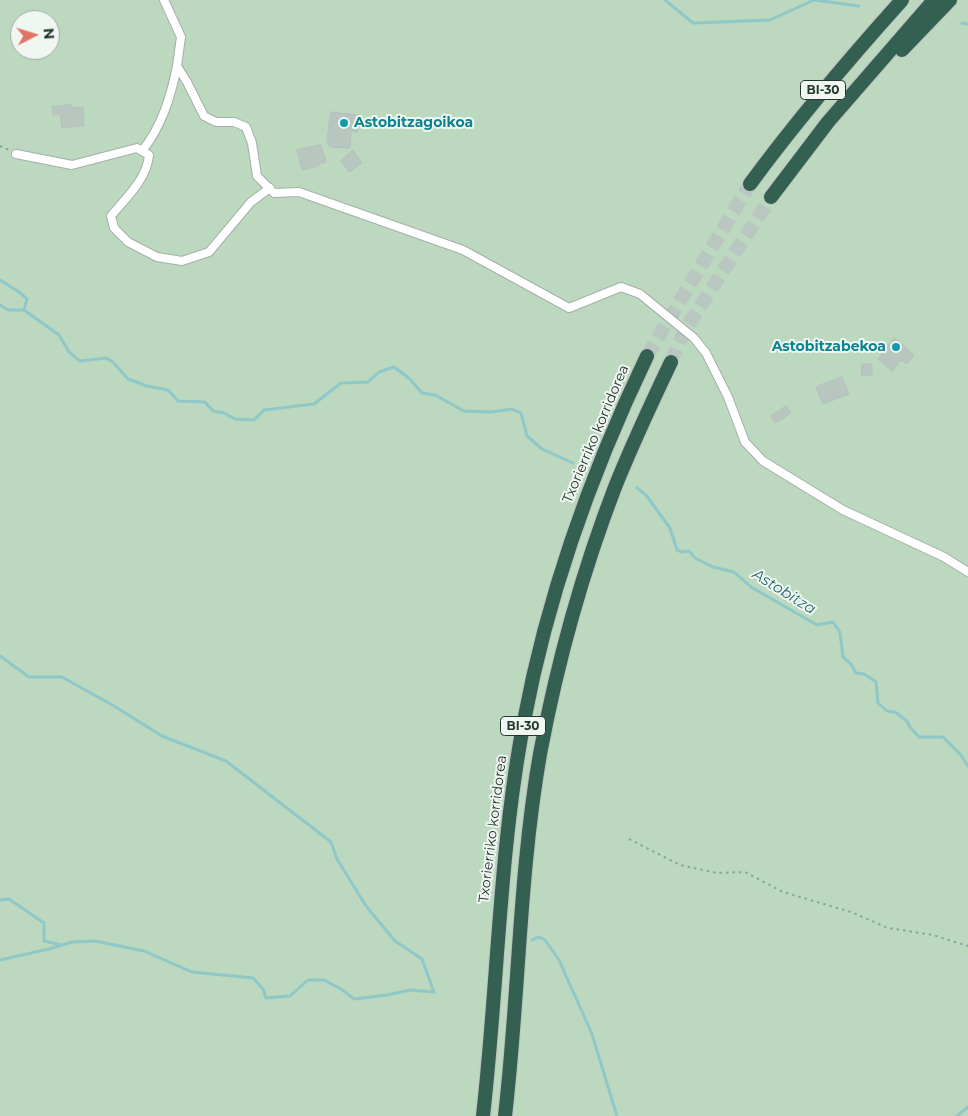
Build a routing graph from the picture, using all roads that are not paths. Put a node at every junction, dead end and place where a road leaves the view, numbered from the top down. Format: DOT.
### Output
graph roads {
  1 [pos="164,0"];
  2 [pos="902,0"];
  3 [pos="934,0"];
  4 [pos="950,0"];
  5 [pos="177,66"];
  6 [pos="828,122"];
  7 [pos="142,151"];
  8 [pos="16,154"];
  9 [pos="750,184"];
  10 [pos="270,188"];
  11 [pos="771,198"];
  12 [pos="647,356"];
  13 [pos="670,362"];
  14 [pos="968,572"];
  15 [pos="483,1116"];
  16 [pos="505,1116"];
  1 -- 5 [label="street"];
  2 -- 9 [label="highway, BI-30"];
  3 -- 6 [label="highway, BI-30"];
  4 -- 6 [label="highway"];
  5 -- 7 [label="street"];
  5 -- 10 [label="street"];
  6 -- 11 [label="highway, BI-30"];
  7 -- 8 [label="street"];
  7 -- 10 [label="street"];
  10 -- 14 [label="street"];
  12 -- 15 [label="highway, Txorierriko korridorea / BI-30"];
  13 -- 16 [label="highway, BI-30"];
}
